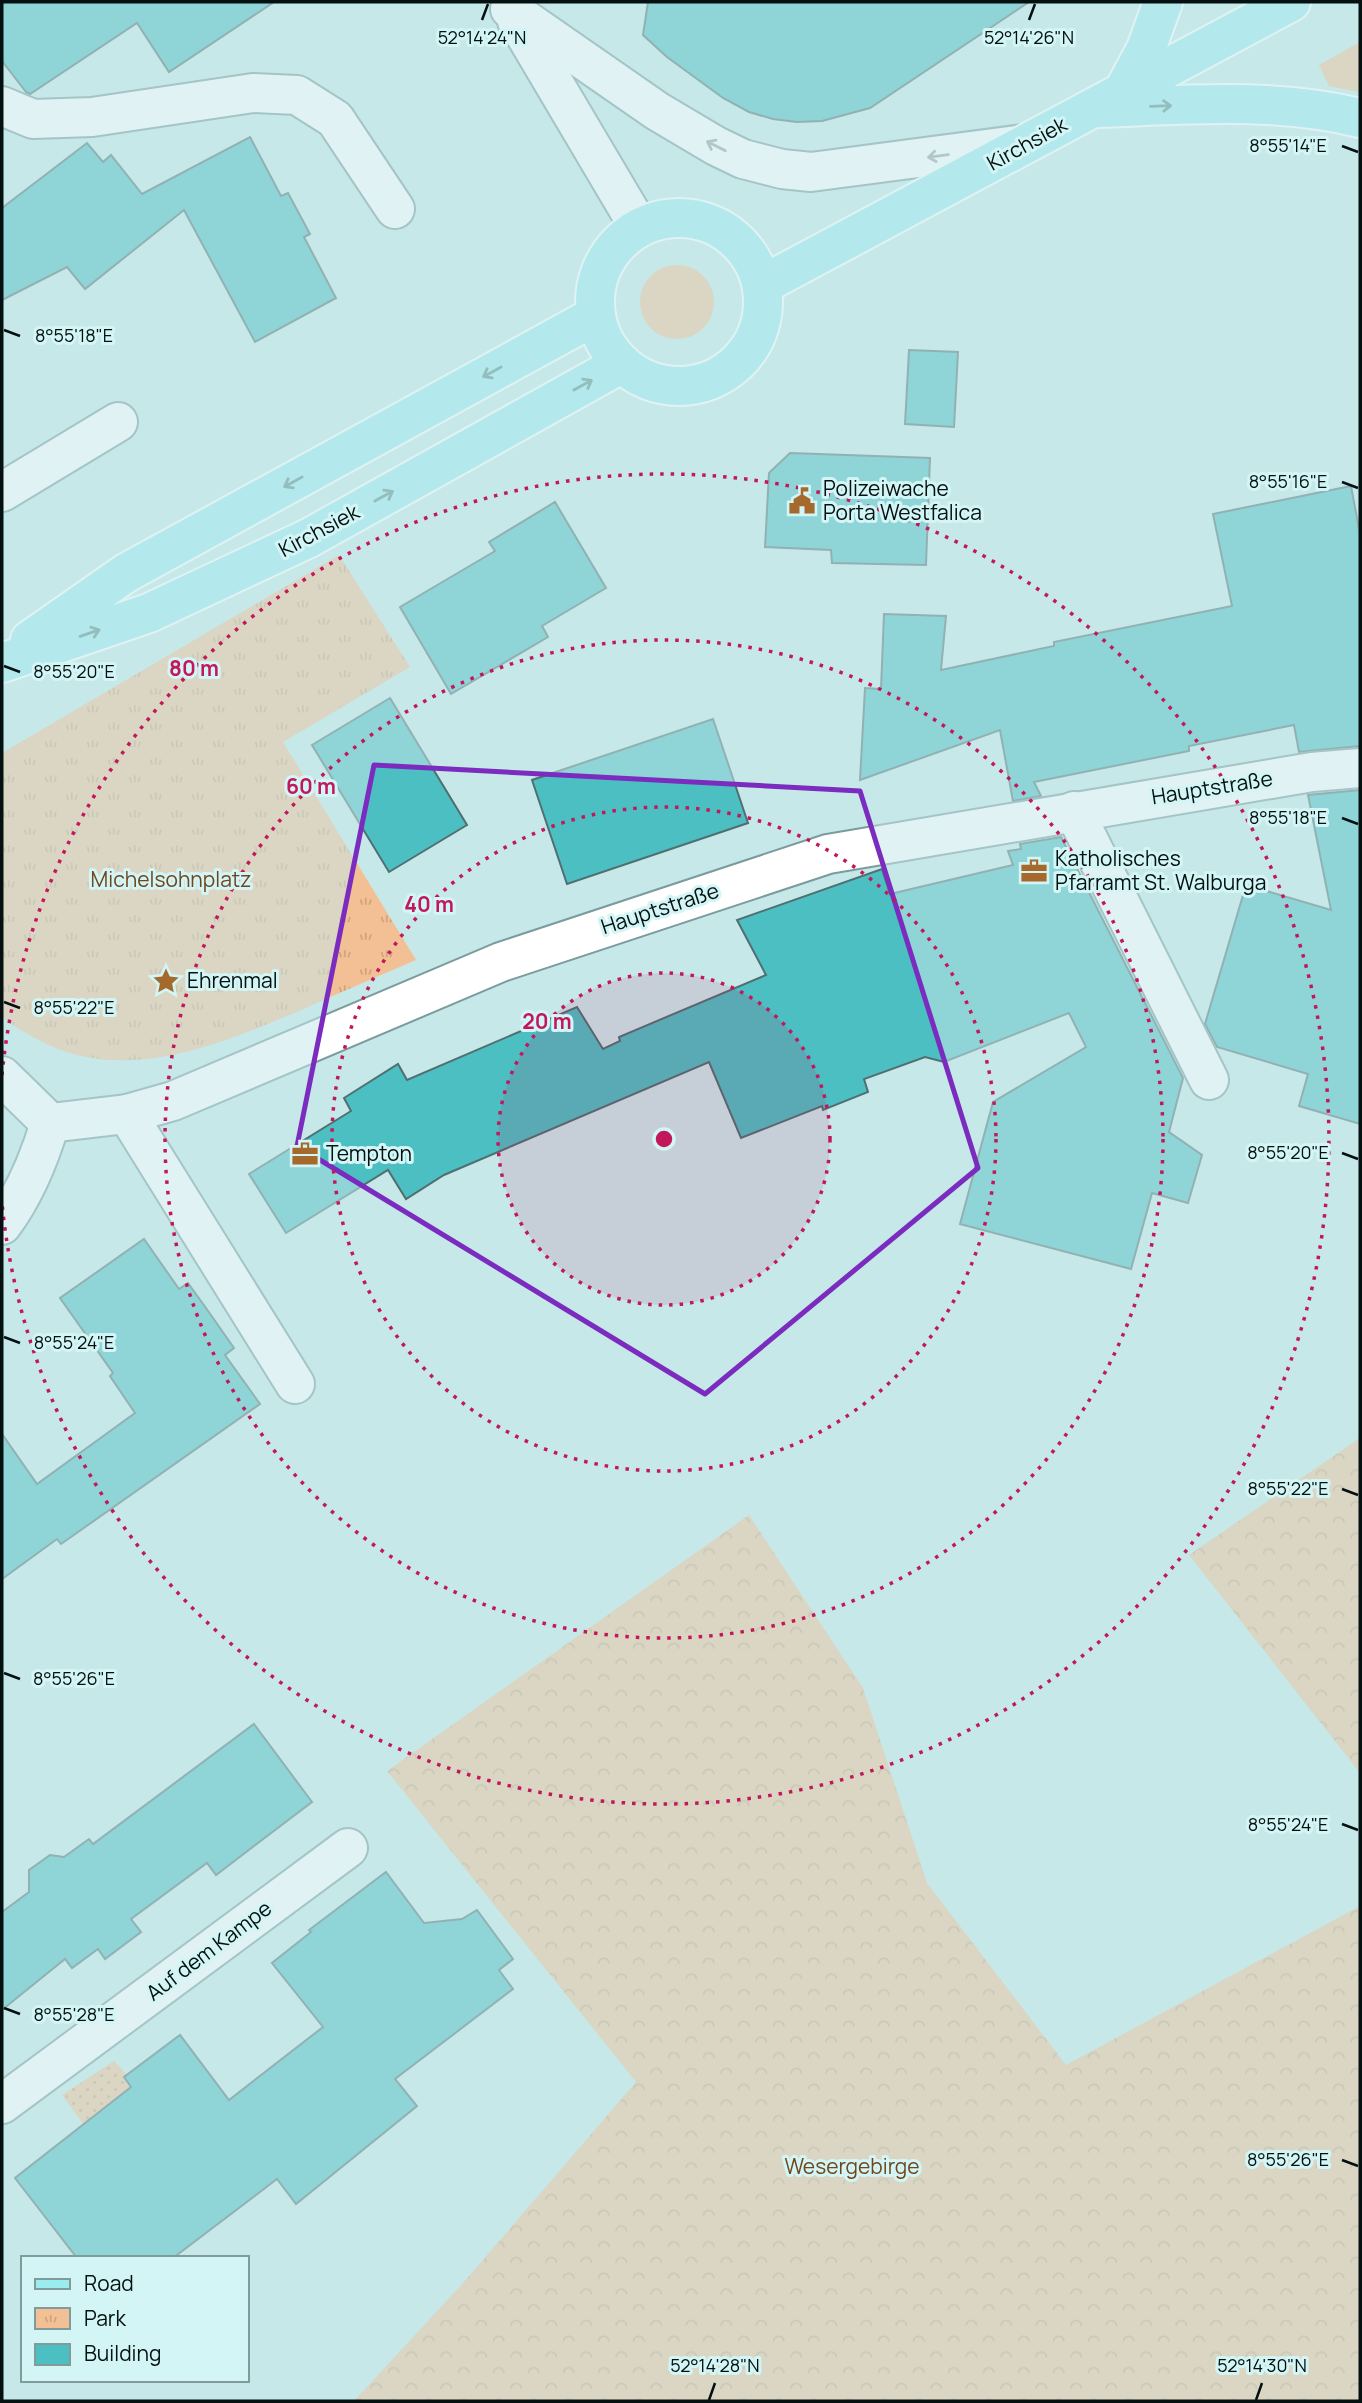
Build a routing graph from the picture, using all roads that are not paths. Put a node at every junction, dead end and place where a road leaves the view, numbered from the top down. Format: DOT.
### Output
graph roads {
  1 [pos="1164,2"];
  2 [pos="1291,2"];
  3 [pos="507,5"];
  4 [pos="1108,99"];
  5 [pos="2,106"];
  6 [pos="1360,118"];
  7 [pos="1030,143"];
  8 [pos="395,209"];
  9 [pos="639,227"];
  10 [pos="762,285"];
  11 [pos="595,316"];
  12 [pos="621,364"];
  13 [pos="118,422"];
  14 [pos="2,492"];
  15 [pos="2,661"];
  16 [pos="1360,768"];
  17 [pos="1074,811"];
  18 [pos="2,1076"];
  19 [pos="1209,1080"];
  20 [pos="127,1114"];
  21 [pos="50,1123"];
  22 [pos="2,1225"];
  23 [pos="295,1384"];
  24 [pos="348,1848"];
  25 [pos="2,2104"];
  1 -- 4 [label="main road"];
  2 -- 4 [label="main road, Kirchsiek"];
  7 -- 3 [label="street, one-way"];
  3 -- 9 [label="street"];
  4 -- 6 [label="main road, one-way"];
  4 -- 7 [label="main road, Kirchsiek"];
  5 -- 8 [label="street"];
  7 -- 10 [label="main road, Kirchsiek"];
  9 -- 10 [label="main road"];
  9 -- 11 [label="main road"];
  10 -- 12 [label="main road"];
  11 -- 12 [label="main road"];
  11 -- 15 [label="main road, Kirchsiek, one-way"];
  15 -- 12 [label="main road, Kirchsiek, one-way"];
  13 -- 14 [label="street"];
  16 -- 17 [label="street, Hauptstraße"];
  17 -- 19 [label="street"];
  17 -- 20 [label="street, Hauptstraße"];
  18 -- 21 [label="street"];
  20 -- 21 [label="street, Hauptstraße"];
  20 -- 23 [label="street"];
  21 -- 22 [label="street"];
  24 -- 25 [label="street, Auf dem Kampe"];
}
